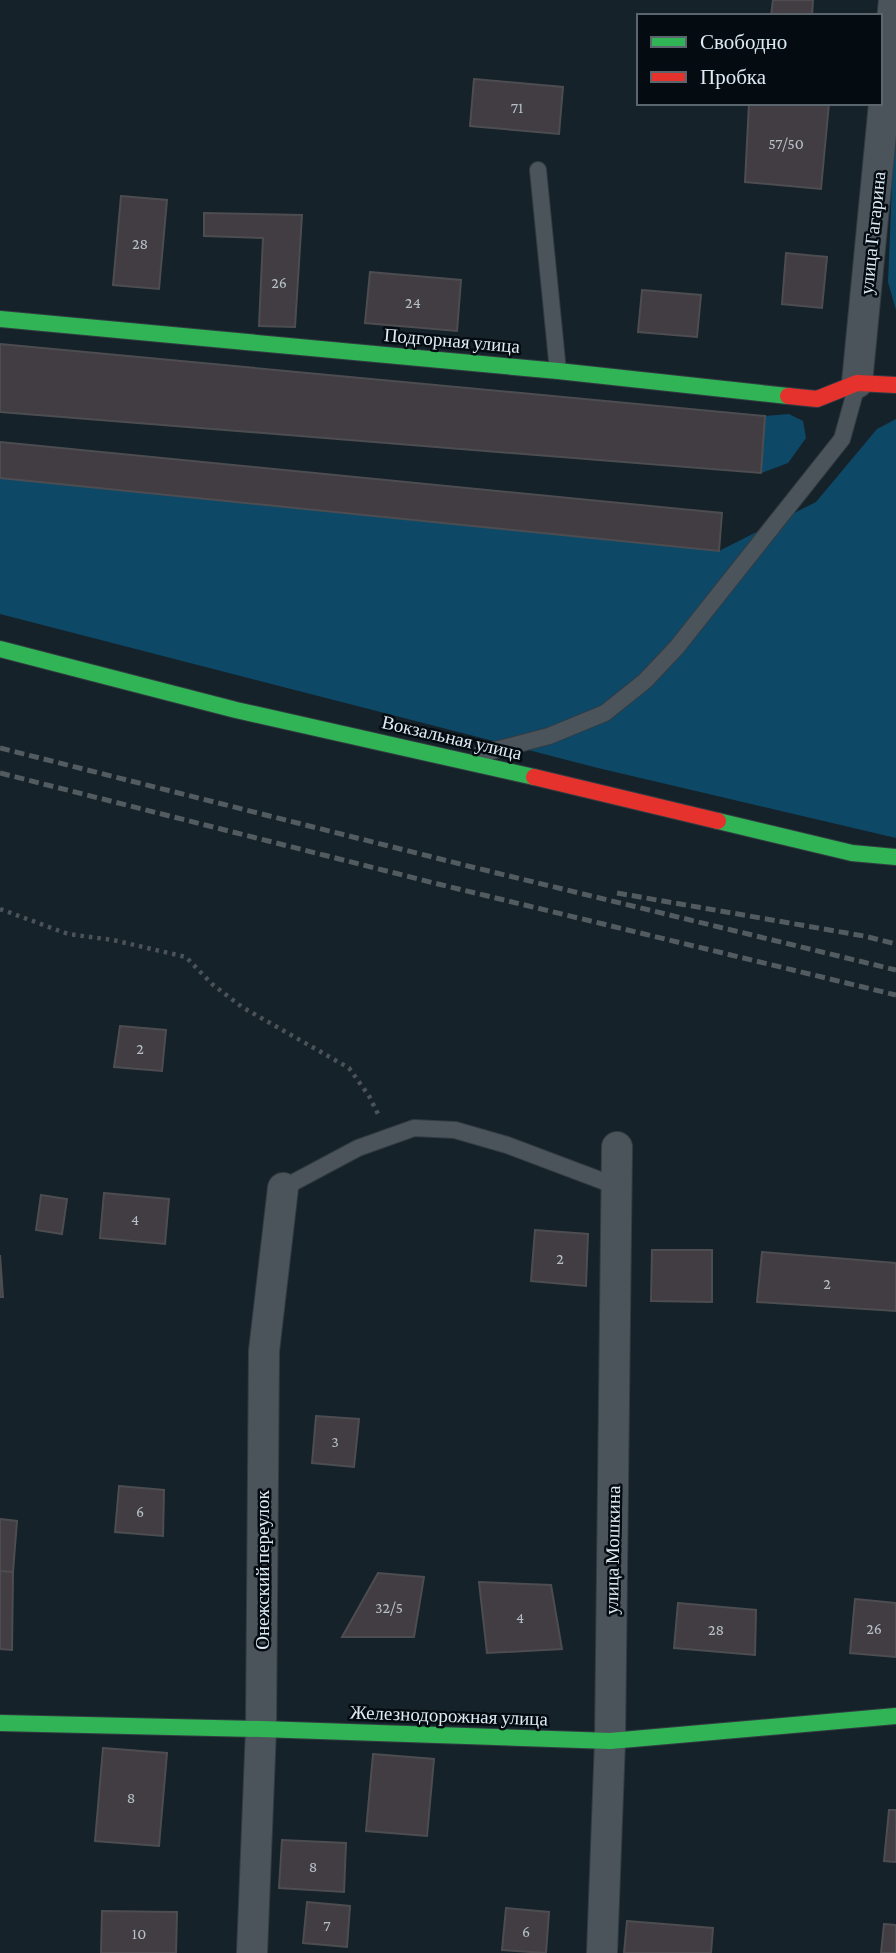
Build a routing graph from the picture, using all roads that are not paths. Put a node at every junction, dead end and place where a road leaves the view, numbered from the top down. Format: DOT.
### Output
graph roads {
  1 [pos="894,0"];
  2 [pos="538,170"];
  3 [pos="0,319"];
  4 [pos="558,371"];
  5 [pos="857,383"];
  6 [pos="896,385"];
  7 [pos="0,649"];
  8 [pos="460,760"];
  9 [pos="896,857"];
  10 [pos="617,1147"];
  11 [pos="616,1186"];
  12 [pos="284,1188"];
  13 [pos="896,1716"];
  14 [pos="0,1723"];
  15 [pos="261,1729"];
  16 [pos="610,1741"];
  17 [pos="252,1953"];
  18 [pos="602,1953"];
  1 -- 5 [label="street, улица Гагарина"];
  2 -- 4 [label="lane"];
  3 -- 4 [label="street, Подгорная улица"];
  4 -- 5 [label="street, Подгорная улица"];
  5 -- 6 [label="street, Подгорная улица"];
  5 -- 8 [label="lane"];
  7 -- 8 [label="street, Вокзальная улица"];
  8 -- 9 [label="street, Вокзальная улица"];
  10 -- 11 [label="street, улица Мошкина"];
  11 -- 12 [label="lane"];
  11 -- 16 [label="street, улица Мошкина"];
  12 -- 15 [label="street, Онежский переулок"];
  13 -- 16 [label="street, Железнодорожная улица"];
  14 -- 15 [label="street, Железнодорожная улица"];
  15 -- 16 [label="street, Железнодорожная улица"];
  15 -- 17 [label="street, Онежский переулок"];
  16 -- 18 [label="street, улица Мошкина"];
}
